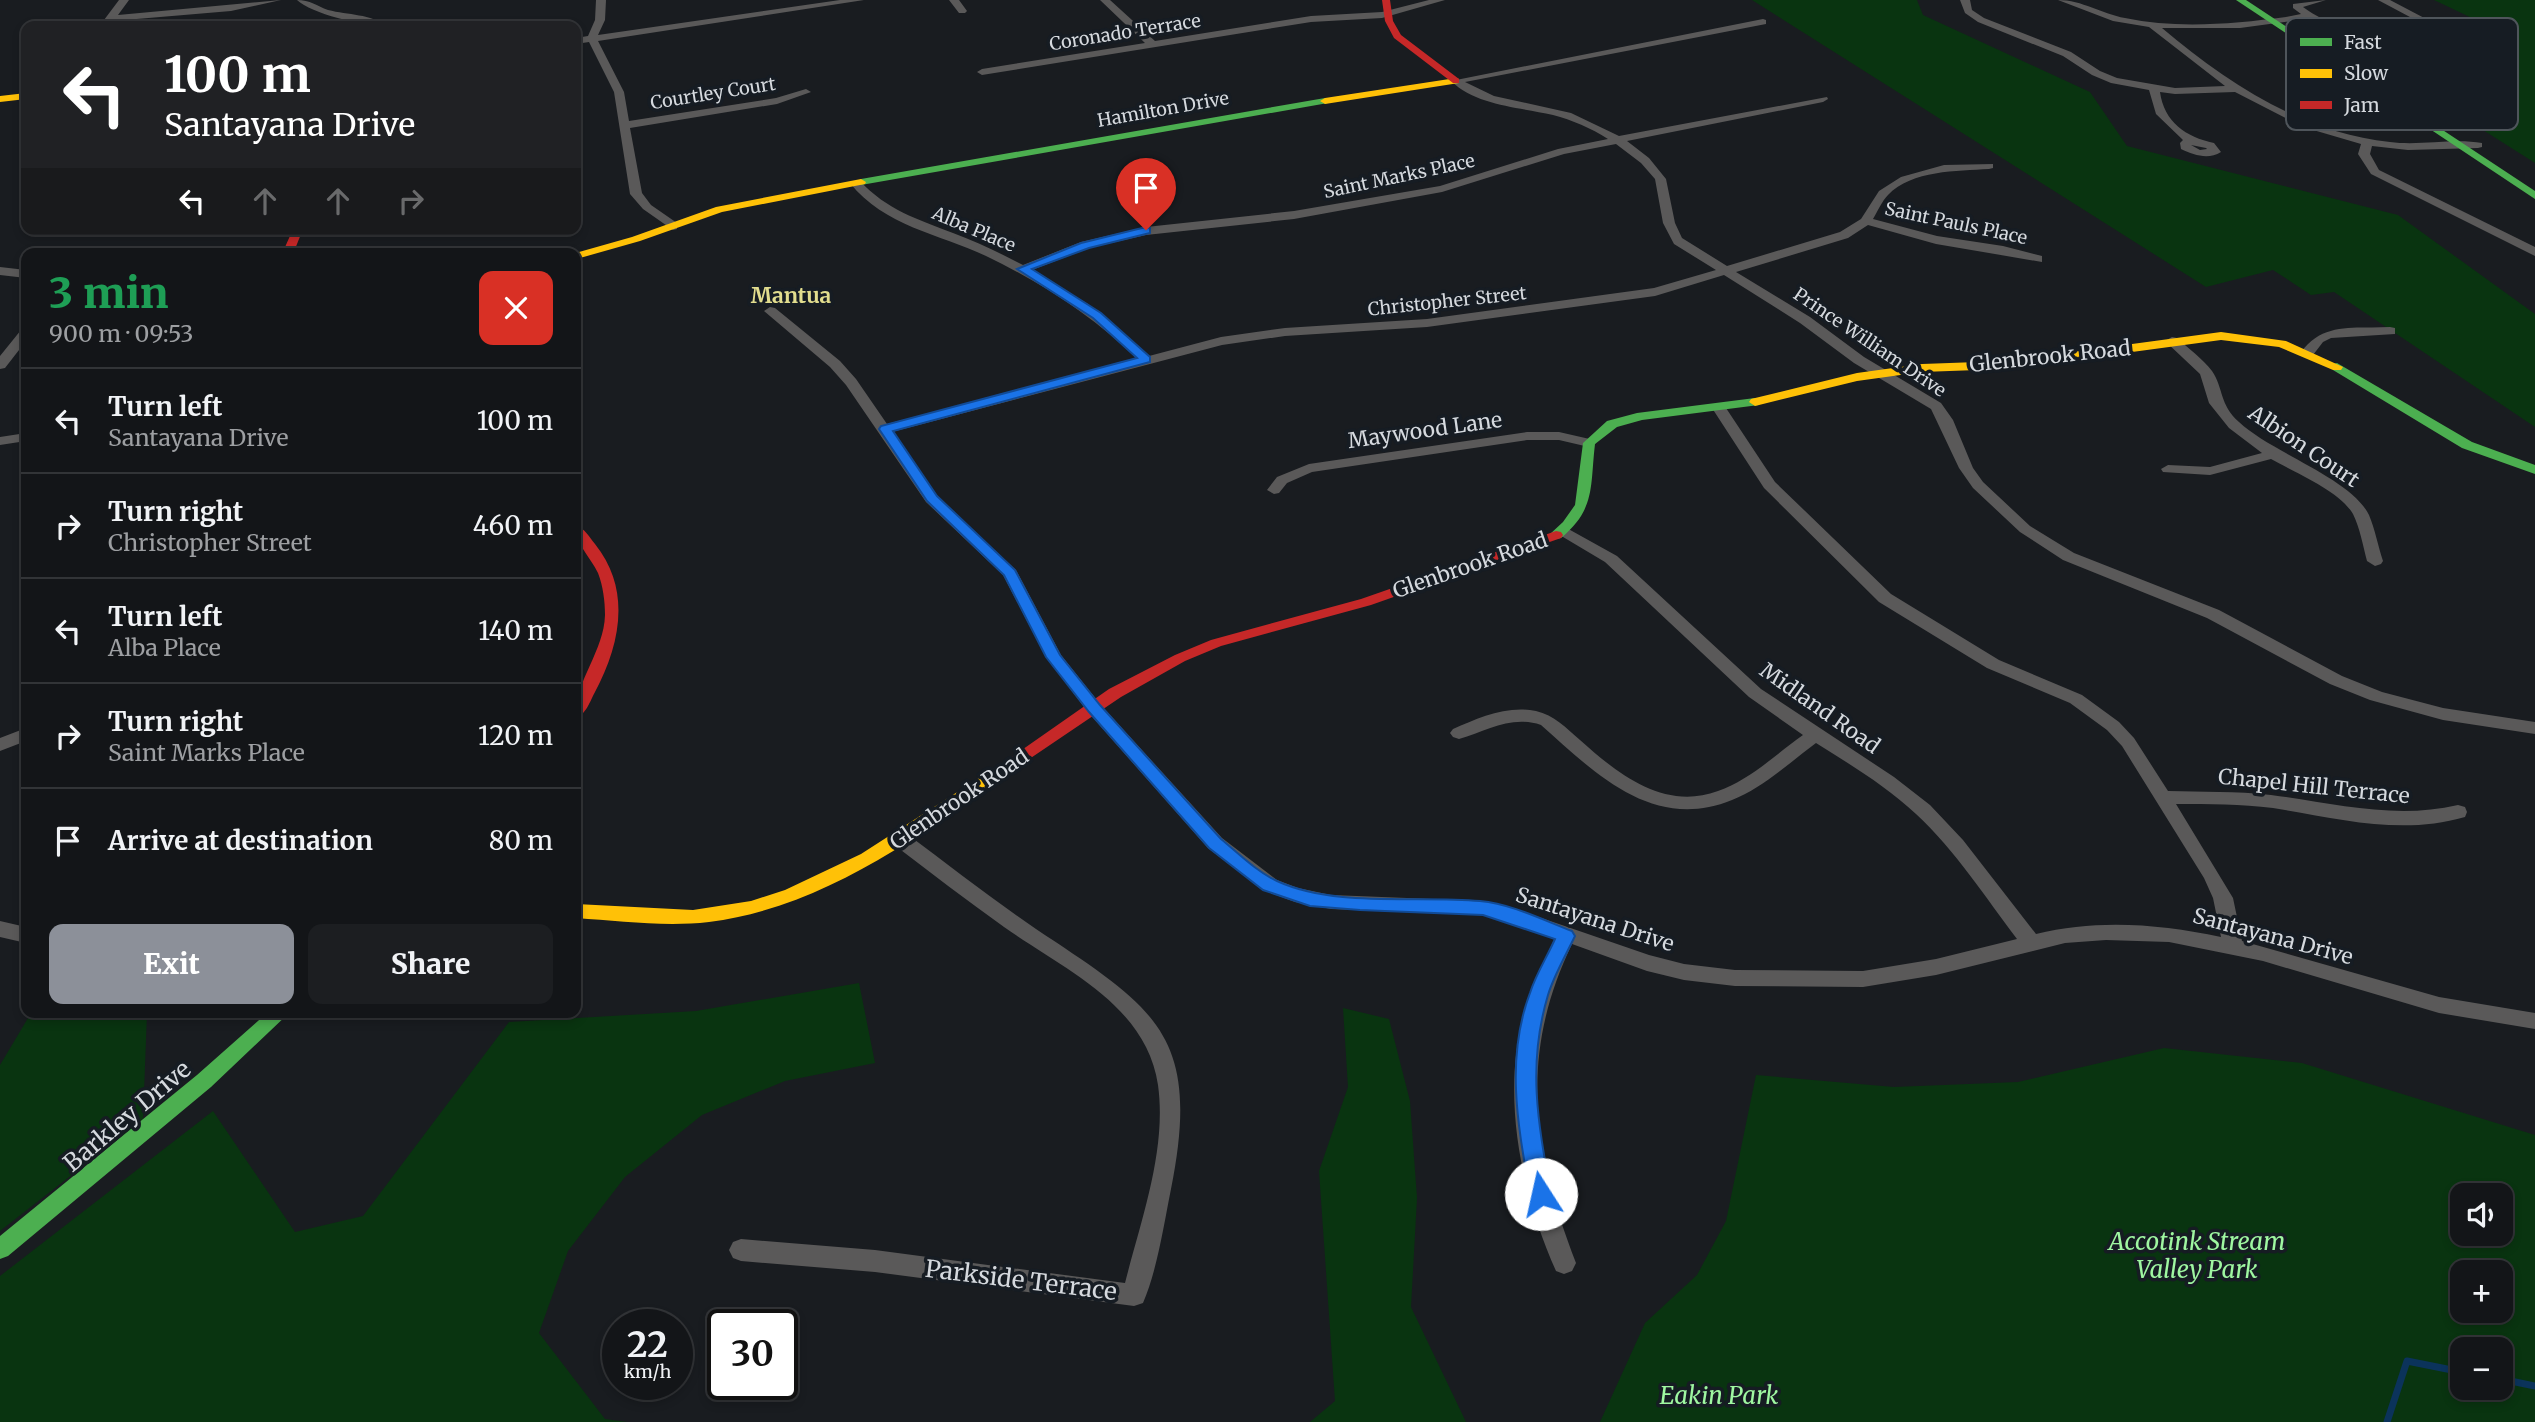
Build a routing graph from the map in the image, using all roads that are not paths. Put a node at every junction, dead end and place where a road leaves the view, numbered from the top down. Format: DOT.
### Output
graph roads {
  1 [pos="124,0"];
  2 [pos="276,0"];
  3 [pos="302,0"];
  4 [pos="601,0"];
  5 [pos="859,0"];
  6 [pos="954,0"];
  7 [pos="1105,0"];
  8 [pos="1440,0"];
  9 [pos="1965,0"];
  10 [pos="2063,0"];
  11 [pos="2241,0"];
  12 [pos="2258,0"];
  13 [pos="2321,0"];
  14 [pos="2383,0"];
  15 [pos="1387,7"];
  16 [pos="962,11"];
  17 [pos="2306,16"];
  18 [pos="111,18"];
  19 [pos="2296,18"];
  20 [pos="2311,18"];
  21 [pos="2418,18"];
  22 [pos="2286,20"];
  23 [pos="108,21"];
  24 [pos="370,21"];
  25 [pos="2280,21"];
  26 [pos="1763,22"];
  27 [pos="2152,24"];
  28 [pos="2286,25"];
  29 [pos="2286,25"];
  30 [pos="592,38"];
  31 [pos="581,40"];
  32 [pos="1152,44"];
  33 [pos="982,72"];
  34 [pos="1456,81"];
  35 [pos="2154,89"];
  36 [pos="2236,89"];
  37 [pos="806,92"];
  38 [pos="21,97"];
  39 [pos="0,99"];
  40 [pos="1822,99"];
  41 [pos="2286,115"];
  42 [pos="625,125"];
  43 [pos="2325,130"];
  44 [pos="2436,130"];
  45 [pos="2454,130"];
  46 [pos="1616,140"];
  47 [pos="2192,142"];
  48 [pos="2367,142"];
  49 [pos="2478,145"];
  50 [pos="2459,146"];
  51 [pos="1989,166"];
  52 [pos="2535,182"];
  53 [pos="856,183"];
  54 [pos="2535,196"];
  55 [pos="1866,221"];
  56 [pos="673,226"];
  57 [pos="2535,252"];
  58 [pos="581,254"];
  59 [pos="2038,259"];
  60 [pos="1023,269"];
  61 [pos="0,271"];
  62 [pos="1727,272"];
  63 [pos="21,273"];
  64 [pos="770,311"];
  65 [pos="2390,331"];
  66 [pos="21,339"];
  67 [pos="2172,341"];
  68 [pos="2308,352"];
  69 [pos="1145,359"];
  70 [pos="0,365"];
  71 [pos="1882,374"];
  72 [pos="1719,408"];
  73 [pos="886,429"];
  74 [pos="21,438"];
  75 [pos="0,441"];
  76 [pos="1589,443"];
  77 [pos="2273,454"];
  78 [pos="2168,469"];
  79 [pos="2535,470"];
  80 [pos="1274,489"];
  81 [pos="1563,531"];
  82 [pos="581,535"];
  83 [pos="2375,561"];
  84 [pos="581,704"];
  85 [pos="1094,708"];
  86 [pos="2535,728"];
  87 [pos="1459,733"];
  88 [pos="1815,735"];
  89 [pos="21,736"];
  90 [pos="0,745"];
  91 [pos="2163,797"];
  92 [pos="2458,812"];
  93 [pos="900,839"];
  94 [pos="581,911"];
  95 [pos="0,929"];
  96 [pos="21,934"];
  97 [pos="1566,936"];
  98 [pos="2031,942"];
  99 [pos="2233,945"];
  100 [pos="274,1018"];
  101 [pos="2535,1021"];
  102 [pos="0,1250"];
  103 [pos="741,1250"];
  104 [pos="1564,1263"];
  1 -- 18 [label="street"];
  2 -- 18 [label="street"];
  3 -- 24 [label="street"];
  4 -- 30 [label="street"];
  5 -- 30 [label="street"];
  6 -- 16 [label="street"];
  7 -- 32 [label="street"];
  8 -- 15 [label="street, Coronado Terrace"];
  9 -- 35 [label="street"];
  10 -- 27 [label="street"];
  11 -- 25 [label="street"];
  12 -- 25 [label="street"];
  13 -- 17 [label="street"];
  14 -- 21 [label="street"];
  15 -- 32 [label="street, Coronado Terrace"];
  15 -- 34 [label="street, Prince William Drive"];
  17 -- 19 [label="street"];
  17 -- 20 [label="street"];
  18 -- 23 [label="street"];
  22 -- 25 [label="street"];
  25 -- 27 [label="street"];
  25 -- 28 [label="street"];
  25 -- 29 [label="street"];
  26 -- 34 [label="street, Hamilton Drive"];
  27 -- 36 [label="street"];
  30 -- 31 [label="street"];
  30 -- 42 [label="street"];
  32 -- 33 [label="street, Coronado Terrace"];
  34 -- 46 [label="street, Prince William Drive"];
  34 -- 53 [label="street, Hamilton Drive"];
  35 -- 36 [label="street"];
  35 -- 47 [label="street"];
  36 -- 41 [label="street"];
  37 -- 42 [label="street, Courtley Court"];
  38 -- 39 [label="street"];
  40 -- 46 [label="street, Saint Marks Place"];
  42 -- 56 [label="street"];
  43 -- 48 [label="street"];
  44 -- 50 [label="street"];
  45 -- 49 [label="street"];
  46 -- 60 [label="street, Saint Marks Place"];
  46 -- 62 [label="street, Prince William Drive"];
  48 -- 50 [label="street"];
  48 -- 57 [label="street"];
  49 -- 50 [label="street"];
  49 -- 52 [label="street"];
  50 -- 54 [label="street"];
  51 -- 55 [label="street, Christopher Street"];
  53 -- 56 [label="street, Hamilton Drive"];
  53 -- 60 [label="street, Alba Place"];
  55 -- 59 [label="street, Saint Pauls Place"];
  55 -- 62 [label="street, Christopher Street"];
  56 -- 58 [label="street, Hamilton Drive"];
  60 -- 69 [label="street, Alba Place"];
  61 -- 63 [label="street"];
  62 -- 69 [label="street, Christopher Street"];
  62 -- 71 [label="street, Prince William Drive"];
  64 -- 73 [label="street, Santayana Drive"];
  65 -- 68 [label="street"];
  66 -- 70 [label="street"];
  67 -- 68 [label="street, Glenbrook Road"];
  67 -- 71 [label="street, Glenbrook Road"];
  67 -- 77 [label="street, Albion Court"];
  68 -- 79 [label="street, Glenbrook Road"];
  69 -- 73 [label="street, Christopher Street"];
  71 -- 72 [label="street, Glenbrook Road"];
  71 -- 86 [label="street, Prince William Drive"];
  72 -- 76 [label="street, Glenbrook Road"];
  72 -- 91 [label="street"];
  73 -- 85 [label="street, Santayana Drive"];
  74 -- 75 [label="street"];
  76 -- 80 [label="street, Maywood Lane"];
  76 -- 81 [label="street, Glenbrook Road"];
  77 -- 78 [label="street"];
  77 -- 83 [label="street, Albion Court"];
  81 -- 85 [label="street, Glenbrook Road"];
  81 -- 88 [label="street, Midland Road"];
  82 -- 84 [label="street"];
  85 -- 93 [label="street, Glenbrook Road"];
  85 -- 97 [label="street, Santayana Drive"];
  87 -- 88 [label="street"];
  88 -- 98 [label="street, Midland Road"];
  89 -- 90 [label="street"];
  91 -- 92 [label="street, Chapel Hill Terrace"];
  91 -- 99 [label="street"];
  93 -- 94 [label="street, Glenbrook Road"];
  93 -- 103 [label="street, Parkside Terrace"];
  95 -- 96 [label="street"];
  97 -- 98 [label="street, Santayana Drive"];
  97 -- 104 [label="street"];
  98 -- 99 [label="street, Santayana Drive"];
  99 -- 101 [label="street, Santayana Drive"];
  100 -- 102 [label="street, Barkley Drive"];
}
